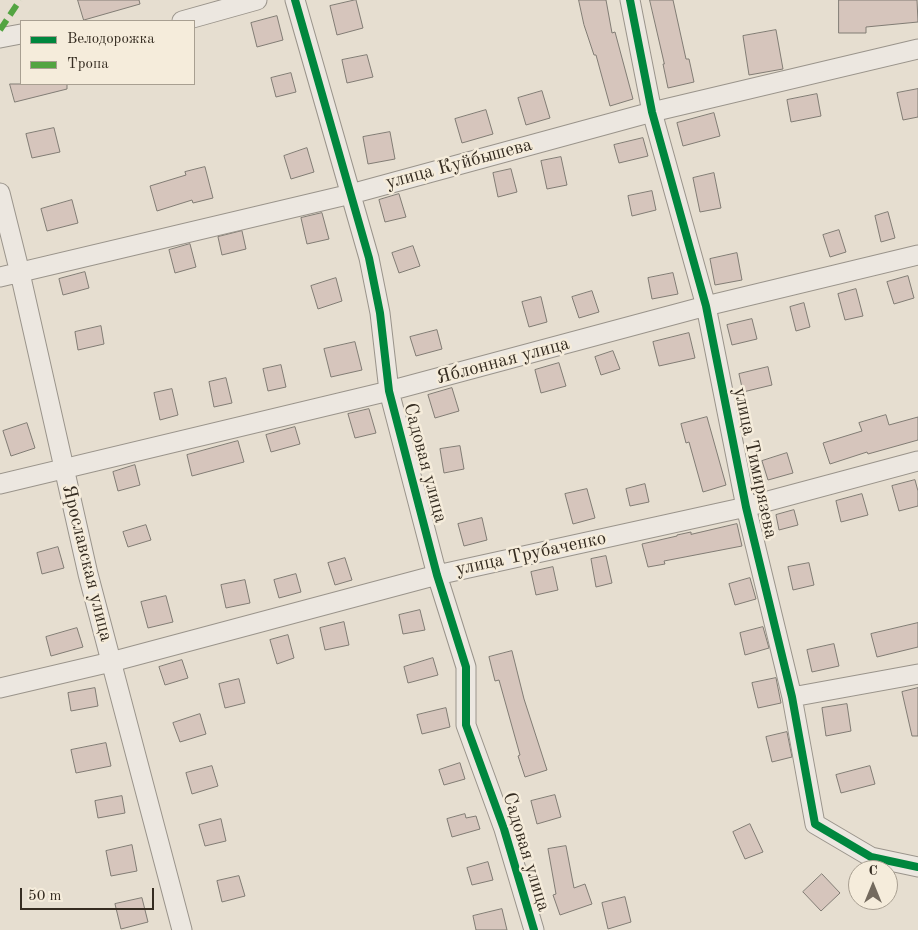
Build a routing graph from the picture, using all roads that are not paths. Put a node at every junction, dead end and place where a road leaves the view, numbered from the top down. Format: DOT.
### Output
graph roads {
  1 [pos="257,0"];
  2 [pos="295,0"];
  3 [pos="630,0"];
  4 [pos="186,20"];
  5 [pos="20,34"];
  6 [pos="0,38"];
  7 [pos="918,49"];
  8 [pos="652,112"];
  9 [pos="0,193"];
  10 [pos="350,194"];
  11 [pos="918,255"];
  12 [pos="20,273"];
  13 [pos="0,277"];
  14 [pos="706,306"];
  15 [pos="389,391"];
  16 [pos="918,461"];
  17 [pos="64,469"];
  18 [pos="0,484"];
  19 [pos="746,506"];
  20 [pos="437,575"];
  21 [pos="111,662"];
  22 [pos="918,674"];
  23 [pos="0,688"];
  24 [pos="792,697"];
  25 [pos="918,867"];
  26 [pos="182,930"];
  27 [pos="534,930"];
  1 -- 4 [label="street"];
  2 -- 10 [label="street, Садовая улица"];
  3 -- 8 [label="street, улица Тимирязева"];
  5 -- 6 [label="street"];
  7 -- 8 [label="street, улица Куйбышева"];
  8 -- 10 [label="street, улица Куйбышева"];
  8 -- 14 [label="street, улица Тимирязева"];
  9 -- 12 [label="street, Ярославская улица"];
  10 -- 12 [label="street, улица Куйбышева"];
  10 -- 15 [label="street, Садовая улица"];
  11 -- 14 [label="street, Яблонная улица"];
  12 -- 13 [label="street, улица Куйбышева"];
  12 -- 17 [label="street, Ярославская улица"];
  14 -- 15 [label="street, Яблонная улица"];
  14 -- 19 [label="street, улица Тимирязева"];
  15 -- 17 [label="street, Яблонная улица"];
  15 -- 20 [label="street, Садовая улица"];
  16 -- 19 [label="street, улица Трубаченко"];
  17 -- 18 [label="street, Яблонная улица"];
  17 -- 21 [label="street, Ярославская улица"];
  19 -- 20 [label="street, улица Трубаченко"];
  19 -- 24 [label="street, улица Тимирязева"];
  20 -- 21 [label="street, улица Трубаченко"];
  20 -- 27 [label="street, Садовая улица"];
  21 -- 23 [label="street, улица Трубаченко"];
  21 -- 26 [label="street, Ярославская улица"];
  22 -- 24 [label="street"];
  24 -- 25 [label="street, улица Тимирязева"];
}
